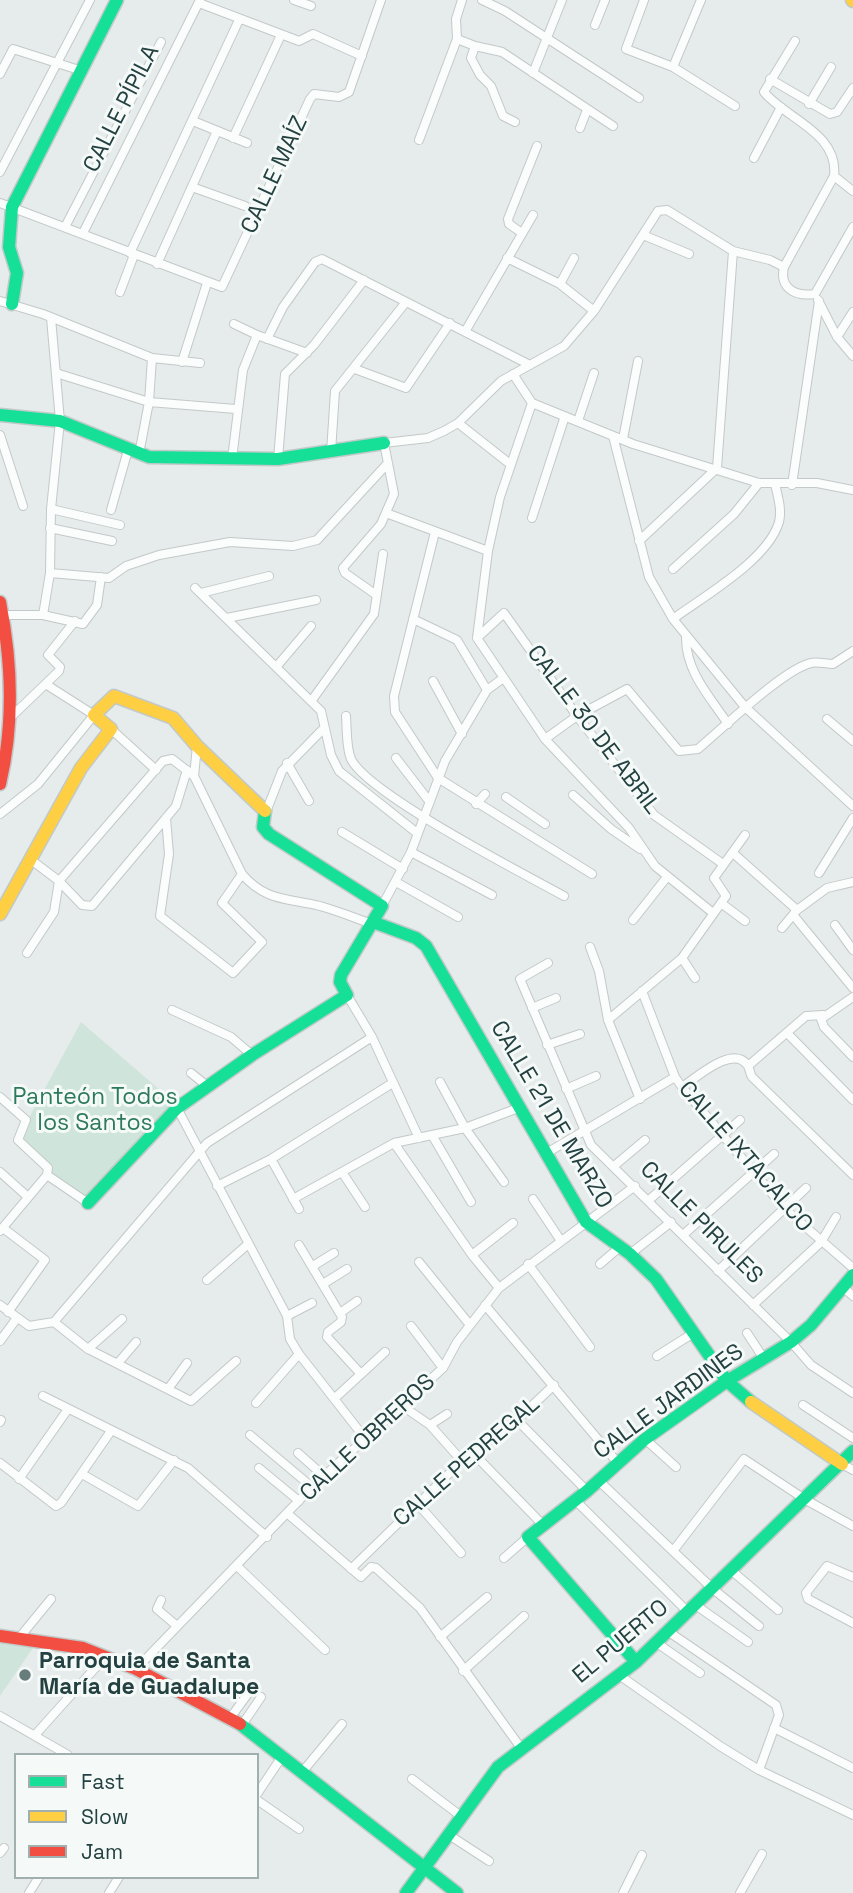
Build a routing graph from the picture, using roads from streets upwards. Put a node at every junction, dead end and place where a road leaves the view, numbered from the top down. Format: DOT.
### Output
graph roads {
  1 [pos="90,0"];
  2 [pos="294,0"];
  3 [pos="382,0"];
  4 [pos="462,0"];
  5 [pos="482,0"];
  6 [pos="562,0"];
  7 [pos="605,0"];
  8 [pos="644,0"];
  9 [pos="701,0"];
  10 [pos="200,2"];
  11 [pos="116,3"];
  12 [pos="311,6"];
  13 [pos="239,20"];
  14 [pos="595,25"];
  15 [pos="281,35"];
  16 [pos="457,39"];
  17 [pos="547,39"];
  18 [pos="795,41"];
  19 [pos="161,43"];
  20 [pos="475,46"];
  21 [pos="362,56"];
  22 [pos="55,63"];
  23 [pos="673,67"];
  24 [pos="831,67"];
  25 [pos="79,70"];
  26 [pos="533,73"];
  27 [pos="0,74"];
  28 [pos="770,79"];
  29 [pos="852,91"];
  30 [pos="639,98"];
  31 [pos="809,104"];
  32 [pos="735,106"];
  33 [pos="781,107"];
  34 [pos="587,110"];
  35 [pos="193,121"];
  36 [pos="515,122"];
  37 [pos="613,126"];
  38 [pos="580,128"];
  39 [pos="217,131"];
  40 [pos="233,138"];
  41 [pos="419,140"];
  42 [pos="247,143"];
  43 [pos="537,146"];
  44 [pos="754,158"];
  45 [pos="0,172"];
  46 [pos="834,176"];
  47 [pos="192,187"];
  48 [pos="853,191"];
  49 [pos="6,205"];
  50 [pos="244,206"];
  51 [pos="533,215"];
  52 [pos="65,227"];
  53 [pos="853,227"];
  54 [pos="83,233"];
  55 [pos="522,233"];
  56 [pos="643,235"];
  57 [pos="733,251"];
  58 [pos="132,254"];
  59 [pos="689,254"];
  60 [pos="507,258"];
  61 [pos="574,258"];
  62 [pos="158,264"];
  63 [pos="784,267"];
  64 [pos="363,280"];
  65 [pos="207,283"];
  66 [pos="560,284"];
  67 [pos="120,292"];
  68 [pos="817,298"];
  69 [pos="6,302"];
  70 [pos="406,302"];
  71 [pos="594,311"];
  72 [pos="853,312"];
  73 [pos="51,318"];
  74 [pos="450,323"];
  75 [pos="234,324"];
  76 [pos="466,330"];
  77 [pos="257,335"];
  78 [pos="837,337"];
  79 [pos="267,339"];
  80 [pos="307,353"];
  81 [pos="853,356"];
  82 [pos="152,358"];
  83 [pos="638,361"];
  84 [pos="183,362"];
  85 [pos="200,363"];
  86 [pos="530,365"];
  87 [pos="355,369"];
  88 [pos="56,373"];
  89 [pos="594,373"];
  90 [pos="513,374"];
  91 [pos="149,402"];
  92 [pos="532,403"];
  93 [pos="236,409"];
  94 [pos="0,415"];
  95 [pos="565,416"];
  96 [pos="60,421"];
  97 [pos="578,421"];
  98 [pos="458,423"];
  99 [pos="0,435"];
  100 [pos="613,436"];
  101 [pos="623,439"];
  102 [pos="384,443"];
  103 [pos="134,452"];
  104 [pos="331,452"];
  105 [pos="232,459"];
  106 [pos="278,459"];
  107 [pos="388,463"];
  108 [pos="510,464"];
  109 [pos="717,468"];
  110 [pos="759,482"];
  111 [pos="775,484"];
  112 [pos="792,485"];
  113 [pos="853,490"];
  114 [pos="23,506"];
  115 [pos="51,509"];
  116 [pos="111,510"];
  117 [pos="386,513"];
  118 [pos="532,518"];
  119 [pos="120,525"];
  120 [pos="50,528"];
  121 [pos="435,532"];
  122 [pos="112,541"];
  123 [pos="639,541"];
  124 [pos="488,551"];
  125 [pos="383,554"];
  126 [pos="673,569"];
  127 [pos="50,573"];
  128 [pos="269,576"];
  129 [pos="101,577"];
  130 [pos="375,594"];
  131 [pos="317,600"];
  132 [pos="2,608"];
  133 [pos="43,615"];
  134 [pos="227,618"];
  135 [pos="413,619"];
  136 [pos="673,619"];
  137 [pos="75,621"];
  138 [pos="311,626"];
  139 [pos="477,638"];
  140 [pos="686,638"];
  141 [pos="853,651"];
  142 [pos="277,666"];
  143 [pos="502,679"];
  144 [pos="433,681"];
  145 [pos="47,685"];
  146 [pos="487,690"];
  147 [pos="312,700"];
  148 [pos="745,707"];
  149 [pos="94,715"];
  150 [pos="345,716"];
  151 [pos="577,716"];
  152 [pos="9,718"];
  153 [pos="827,719"];
  154 [pos="728,724"];
  155 [pos="324,728"];
  156 [pos="111,729"];
  157 [pos="462,734"];
  158 [pos="545,739"];
  159 [pos="853,741"];
  160 [pos="197,746"];
  161 [pos="396,758"];
  162 [pos="287,764"];
  163 [pos="156,770"];
  164 [pos="190,773"];
  165 [pos="438,778"];
  166 [pos="0,784"];
  167 [pos="485,794"];
  168 [pos="573,795"];
  169 [pos="506,797"];
  170 [pos="309,801"];
  171 [pos="429,801"];
  172 [pos="476,804"];
  173 [pos="853,806"];
  174 [pos="525,811"];
  175 [pos="266,812"];
  176 [pos="0,814"];
  177 [pos="423,817"];
  178 [pos="166,818"];
  179 [pos="853,818"];
  180 [pos="545,824"];
  181 [pos="512,826"];
  182 [pos="342,832"];
  183 [pos="417,833"];
  184 [pos="745,835"];
  185 [pos="643,851"];
  186 [pos="411,852"];
  187 [pos="733,853"];
  188 [pos="30,859"];
  189 [pos="723,864"];
  190 [pos="402,869"];
  191 [pos="819,873"];
  192 [pos="242,874"];
  193 [pos="592,874"];
  194 [pos="667,877"];
  195 [pos="59,881"];
  196 [pos="396,882"];
  197 [pos="853,882"];
  198 [pos="492,895"];
  199 [pos="564,896"];
  200 [pos="721,903"];
  201 [pos="382,906"];
  202 [pos="713,913"];
  203 [pos="796,913"];
  204 [pos="0,914"];
  205 [pos="458,917"];
  206 [pos="633,920"];
  207 [pos="745,921"];
  208 [pos="373,923"];
  209 [pos="835,925"];
  210 [pos="782,928"];
  211 [pos="590,947"];
  212 [pos="853,950"];
  213 [pos="27,953"];
  214 [pos="682,958"];
  215 [pos="548,963"];
  216 [pos="695,978"];
  217 [pos="853,988"];
  218 [pos="642,991"];
  219 [pos="348,995"];
  220 [pos="853,997"];
  221 [pos="556,998"];
  222 [pos="532,1008"];
  223 [pos="172,1010"];
  224 [pos="824,1015"];
  225 [pos="608,1020"];
  226 [pos="580,1034"];
  227 [pos="788,1034"];
  228 [pos="372,1037"];
  229 [pos="547,1045"];
  230 [pos="252,1055"];
  231 [pos="853,1057"];
  232 [pos="748,1066"];
  233 [pos="191,1073"];
  234 [pos="596,1076"];
  235 [pos="675,1077"];
  236 [pos="440,1082"];
  237 [pos="391,1084"];
  238 [pos="206,1085"];
  239 [pos="682,1087"];
  240 [pos="566,1089"];
  241 [pos="0,1097"];
  242 [pos="640,1099"];
  243 [pos="853,1100"];
  244 [pos="520,1107"];
  245 [pos="177,1108"];
  246 [pos="740,1119"];
  247 [pos="465,1128"];
  248 [pos="584,1132"];
  249 [pos="432,1135"];
  250 [pos="721,1136"];
  251 [pos="419,1138"];
  252 [pos="645,1140"];
  253 [pos="394,1143"];
  254 [pos="202,1152"];
  255 [pos="545,1154"];
  256 [pos="774,1154"];
  257 [pos="271,1159"];
  258 [pos="614,1166"];
  259 [pos="0,1172"];
  260 [pos="342,1172"];
  261 [pos="754,1173"];
  262 [pos="47,1175"];
  263 [pos="853,1175"];
  264 [pos="505,1182"];
  265 [pos="217,1186"];
  266 [pos="635,1186"];
  267 [pos="806,1188"];
  268 [pos="28,1197"];
  269 [pos="293,1199"];
  270 [pos="533,1199"];
  271 [pos="649,1200"];
  272 [pos="471,1202"];
  273 [pos="88,1203"];
  274 [pos="365,1208"];
  275 [pos="299,1209"];
  276 [pos="785,1209"];
  277 [pos="836,1217"];
  278 [pos="586,1222"];
  279 [pos="671,1222"];
  280 [pos="513,1223"];
  281 [pos="1,1229"];
  282 [pos="683,1235"];
  283 [pos="561,1241"];
  284 [pos="821,1242"];
  285 [pos="247,1245"];
  286 [pos="299,1245"];
  287 [pos="625,1250"];
  288 [pos="334,1253"];
  289 [pos="472,1255"];
  290 [pos="419,1262"];
  291 [pos="528,1264"];
  292 [pos="600,1264"];
  293 [pos="313,1266"];
  294 [pos="853,1268"];
  295 [pos="347,1269"];
  296 [pos="718,1271"];
  297 [pos="853,1275"];
  298 [pos="207,1280"];
  299 [pos="323,1284"];
  300 [pos="499,1288"];
  301 [pos="848,1292"];
  302 [pos="356,1301"];
  303 [pos="312,1303"];
  304 [pos="0,1305"];
  305 [pos="485,1305"];
  306 [pos="753,1305"];
  307 [pos="8,1312"];
  308 [pos="340,1313"];
  309 [pos="287,1316"];
  310 [pos="17,1318"];
  311 [pos="122,1319"];
  312 [pos="54,1322"];
  313 [pos="470,1325"];
  314 [pos="411,1326"];
  315 [pos="695,1332"];
  316 [pos="747,1333"];
  317 [pos="0,1340"];
  318 [pos="136,1342"];
  319 [pos="791,1342"];
  320 [pos="590,1347"];
  321 [pos="88,1349"];
  322 [pos="385,1352"];
  323 [pos="299,1354"];
  324 [pos="657,1356"];
  325 [pos="764,1359"];
  326 [pos="236,1361"];
  327 [pos="118,1363"];
  328 [pos="187,1363"];
  329 [pos="443,1368"];
  330 [pos="360,1373"];
  331 [pos="727,1381"];
  332 [pos="554,1385"];
  333 [pos="168,1389"];
  334 [pos="853,1393"];
  335 [pos="43,1396"];
  336 [pos="335,1398"];
  337 [pos="256,1403"];
  338 [pos="401,1405"];
  339 [pos="803,1405"];
  340 [pos="68,1409"];
  341 [pos="447,1414"];
  342 [pos="517,1420"];
  343 [pos="430,1425"];
  344 [pos="111,1431"];
  345 [pos="250,1435"];
  346 [pos="365,1437"];
  347 [pos="853,1438"];
  348 [pos="645,1439"];
  349 [pos="853,1451"];
  350 [pos="298,1453"];
  351 [pos="473,1453"];
  352 [pos="174,1460"];
  353 [pos="462,1461"];
  354 [pos="617,1462"];
  355 [pos="0,1463"];
  356 [pos="676,1467"];
  357 [pos="848,1467"];
  358 [pos="259,1468"];
  359 [pos="82,1474"];
  360 [pos="325,1476"];
  361 [pos="19,1479"];
  362 [pos="598,1480"];
  363 [pos="312,1487"];
  364 [pos="587,1491"];
  365 [pos="575,1500"];
  366 [pos="806,1500"];
  367 [pos="299,1502"];
  368 [pos="417,1503"];
  369 [pos="288,1514"];
  370 [pos="543,1525"];
  371 [pos="853,1526"];
  372 [pos="267,1536"];
  373 [pos="528,1537"];
  374 [pos="673,1551"];
  375 [pos="461,1553"];
  376 [pos="504,1558"];
  377 [pos="237,1566"];
  378 [pos="351,1569"];
  379 [pos="732,1571"];
  380 [pos="853,1577"];
  381 [pos="713,1589"];
  382 [pos="487,1597"];
  383 [pos="51,1599"];
  384 [pos="161,1600"];
  385 [pos="693,1609"];
  386 [pos="778,1610"];
  387 [pos="524,1616"];
  388 [pos="853,1622"];
  389 [pos="177,1626"];
  390 [pos="759,1626"];
  391 [pos="669,1632"];
  392 [pos="0,1636"];
  393 [pos="440,1637"];
  394 [pos="19,1639"];
  395 [pos="748,1642"];
  396 [pos="657,1643"];
  397 [pos="325,1650"];
  398 [pos="105,1657"];
  399 [pos="636,1661"];
  400 [pos="136,1669"];
  401 [pos="463,1671"];
  402 [pos="701,1674"];
  403 [pos="619,1675"];
  404 [pos="252,1688"];
  405 [pos="261,1697"];
  406 [pos="1,1718"];
  407 [pos="237,1721"];
  408 [pos="342,1724"];
  409 [pos="774,1728"];
  410 [pos="35,1735"];
  411 [pos="521,1748"];
  412 [pos="65,1753"];
  413 [pos="283,1755"];
  414 [pos="853,1768"];
  415 [pos="760,1770"];
  416 [pos="303,1771"];
  417 [pos="412,1779"];
  418 [pos="259,1791"];
  419 [pos="259,1801"];
  420 [pos="853,1815"];
  421 [pos="462,1816"];
  422 [pos="299,1829"];
  423 [pos="449,1835"];
  424 [pos="762,1854"];
  425 [pos="642,1855"];
  426 [pos="489,1861"];
  427 [pos="423,1869"];
  428 [pos="452,1891"];
  429 [pos="406,1893"];
  430 [pos="623,1893"];
  431 [pos="740,1893"];
  1 -- 22 [label="street"];
  2 -- 12 [label="street"];
  3 -- 21 [label="street"];
  4 -- 16 [label="street"];
  5 -- 17 [label="street"];
  6 -- 17 [label="street"];
  7 -- 14 [label="street"];
  8 -- 23 [label="street"];
  9 -- 23 [label="street"];
  10 -- 13 [label="street"];
  10 -- 54 [label="street, CALLE PÍPILA"];
  11 -- 25 [label="street"];
  13 -- 15 [label="street"];
  13 -- 35 [label="street"];
  15 -- 21 [label="street"];
  15 -- 40 [label="street"];
  16 -- 20 [label="street"];
  16 -- 41 [label="street"];
  17 -- 26 [label="street"];
  17 -- 30 [label="street"];
  18 -- 28 [label="street"];
  19 -- 52 [label="street"];
  20 -- 26 [label="street"];
  20 -- 36 [label="street"];
  21 -- 65 [label="street, CALLE MAÍZ"];
  22 -- 25 [label="street"];
  22 -- 27 [label="street"];
  22 -- 45 [label="street"];
  23 -- 32 [label="street"];
  24 -- 31 [label="street"];
  25 -- 49 [label="street"];
  26 -- 34 [label="street"];
  28 -- 31 [label="street"];
  28 -- 33 [label="street"];
  29 -- 31 [label="street"];
  33 -- 44 [label="street"];
  33 -- 46 [label="street"];
  34 -- 37 [label="street"];
  34 -- 38 [label="street"];
  35 -- 39 [label="street"];
  35 -- 58 [label="street"];
  39 -- 40 [label="street"];
  39 -- 47 [label="street"];
  40 -- 42 [label="street"];
  43 -- 55 [label="street"];
  46 -- 48 [label="street"];
  46 -- 63 [label="street"];
  47 -- 50 [label="street"];
  47 -- 62 [label="street"];
  49 -- 52 [label="street"];
  49 -- 69 [label="street"];
  51 -- 55 [label="street"];
  52 -- 54 [label="street"];
  53 -- 68 [label="street"];
  54 -- 58 [label="street"];
  55 -- 60 [label="street"];
  56 -- 57 [label="street"];
  56 -- 59 [label="street"];
  56 -- 71 [label="street"];
  57 -- 63 [label="street"];
  57 -- 109 [label="street"];
  58 -- 62 [label="street"];
  58 -- 67 [label="street"];
  60 -- 66 [label="street"];
  60 -- 76 [label="street"];
  61 -- 66 [label="street"];
  62 -- 65 [label="street"];
  63 -- 68 [label="street"];
  64 -- 70 [label="street"];
  64 -- 79 [label="street"];
  64 -- 80 [label="street"];
  65 -- 84 [label="street"];
  66 -- 71 [label="street"];
  68 -- 78 [label="street"];
  68 -- 112 [label="street"];
  69 -- 73 [label="street"];
  70 -- 74 [label="street"];
  70 -- 87 [label="street"];
  71 -- 86 [label="street"];
  72 -- 78 [label="street"];
  73 -- 82 [label="street"];
  73 -- 88 [label="street"];
  74 -- 76 [label="street"];
  74 -- 87 [label="street"];
  75 -- 77 [label="street"];
  76 -- 86 [label="street"];
  77 -- 79 [label="street"];
  77 -- 93 [label="street"];
  78 -- 81 [label="street"];
  79 -- 80 [label="street"];
  80 -- 106 [label="street"];
  82 -- 84 [label="street"];
  82 -- 91 [label="street"];
  83 -- 101 [label="street"];
  84 -- 85 [label="street"];
  86 -- 90 [label="street"];
  87 -- 104 [label="street"];
  88 -- 91 [label="street"];
  88 -- 96 [label="street"];
  89 -- 97 [label="street"];
  90 -- 92 [label="street"];
  90 -- 98 [label="street"];
  91 -- 93 [label="street"];
  91 -- 103 [label="street"];
  92 -- 95 [label="street"];
  92 -- 108 [label="street"];
  93 -- 105 [label="street"];
  94 -- 96 [label="street"];
  95 -- 97 [label="street"];
  95 -- 118 [label="street"];
  96 -- 103 [label="street"];
  96 -- 115 [label="street"];
  97 -- 100 [label="street"];
  98 -- 102 [label="street"];
  98 -- 108 [label="street"];
  99 -- 114 [label="street"];
  100 -- 101 [label="street"];
  100 -- 123 [label="street"];
  101 -- 109 [label="street"];
  102 -- 104 [label="street"];
  102 -- 107 [label="street"];
  103 -- 105 [label="street"];
  103 -- 116 [label="street"];
  104 -- 106 [label="street"];
  105 -- 106 [label="street"];
  107 -- 117 [label="street"];
  107 -- 129 [label="street"];
  108 -- 124 [label="street"];
  109 -- 110 [label="street"];
  109 -- 123 [label="street"];
  110 -- 111 [label="street"];
  110 -- 126 [label="street"];
  111 -- 112 [label="street"];
  111 -- 136 [label="street"];
  112 -- 113 [label="street"];
  115 -- 119 [label="street"];
  115 -- 120 [label="street"];
  117 -- 121 [label="street"];
  117 -- 130 [label="street"];
  120 -- 122 [label="street"];
  120 -- 127 [label="street"];
  121 -- 124 [label="street"];
  121 -- 135 [label="street"];
  123 -- 136 [label="street"];
  124 -- 139 [label="street"];
  125 -- 130 [label="street"];
  127 -- 129 [label="street"];
  127 -- 133 [label="street"];
  128 -- 134 [label="street"];
  129 -- 137 [label="street"];
  130 -- 147 [label="street"];
  131 -- 134 [label="street"];
  132 -- 133 [label="street"];
  132 -- 152 [label="street"];
  133 -- 137 [label="street"];
  134 -- 142 [label="street"];
  135 -- 146 [label="street"];
  135 -- 165 [label="street"];
  136 -- 140 [label="street"];
  137 -- 145 [label="street"];
  138 -- 142 [label="street"];
  139 -- 143 [label="street"];
  139 -- 151 [label="street, CALLE 30 DE ABRIL"];
  140 -- 148 [label="street"];
  140 -- 154 [label="street"];
  141 -- 148 [label="street"];
  142 -- 147 [label="street"];
  143 -- 146 [label="street"];
  143 -- 158 [label="street"];
  144 -- 157 [label="street"];
  145 -- 149 [label="street"];
  145 -- 152 [label="street"];
  146 -- 157 [label="street"];
  147 -- 155 [label="street"];
  148 -- 154 [label="street"];
  148 -- 173 [label="street"];
  149 -- 156 [label="street"];
  149 -- 160 [label="street"];
  149 -- 176 [label="street"];
  150 -- 177 [label="street"];
  151 -- 154 [label="street"];
  151 -- 158 [label="street"];
  151 -- 189 [label="street, CALLE 30 DE ABRIL"];
  152 -- 166 [label="street"];
  153 -- 159 [label="street"];
  155 -- 162 [label="street"];
  155 -- 183 [label="street"];
  156 -- 163 [label="street"];
  156 -- 188 [label="street"];
  157 -- 165 [label="street"];
  158 -- 185 [label="street"];
  160 -- 164 [label="street"];
  160 -- 175 [label="street"];
  161 -- 171 [label="street"];
  162 -- 170 [label="street"];
  162 -- 175 [label="street"];
  163 -- 164 [label="street"];
  163 -- 195 [label="street"];
  164 -- 178 [label="street"];
  164 -- 192 [label="street, CALLE 21 DE MARZO"];
  165 -- 171 [label="street"];
  165 -- 172 [label="street"];
  167 -- 172 [label="street"];
  168 -- 185 [label="street"];
  169 -- 174 [label="street"];
  171 -- 177 [label="street"];
  172 -- 181 [label="street"];
  174 -- 180 [label="street"];
  174 -- 181 [label="street"];
  175 -- 201 [label="street"];
  177 -- 183 [label="street"];
  177 -- 199 [label="street"];
  178 -- 192 [label="street"];
  178 -- 195 [label="street"];
  179 -- 191 [label="street"];
  181 -- 193 [label="street"];
  182 -- 190 [label="street"];
  183 -- 186 [label="street"];
  184 -- 187 [label="street"];
  185 -- 194 [label="street"];
  186 -- 190 [label="street"];
  186 -- 198 [label="street"];
  187 -- 189 [label="street"];
  187 -- 203 [label="street"];
  188 -- 195 [label="street"];
  188 -- 204 [label="street"];
  189 -- 200 [label="street"];
  190 -- 196 [label="street"];
  192 -- 208 [label="street, CALLE 21 DE MARZO"];
  194 -- 202 [label="street"];
  194 -- 206 [label="street"];
  195 -- 213 [label="street"];
  196 -- 201 [label="street"];
  196 -- 205 [label="street"];
  197 -- 203 [label="street"];
  200 -- 202 [label="street"];
  200 -- 207 [label="street"];
  201 -- 208 [label="street"];
  202 -- 214 [label="street"];
  203 -- 210 [label="street"];
  203 -- 217 [label="street"];
  208 -- 219 [label="street"];
  208 -- 244 [label="street, CALLE 21 DE MARZO"];
  209 -- 212 [label="street"];
  211 -- 225 [label="street"];
  214 -- 216 [label="street"];
  214 -- 218 [label="street"];
  215 -- 222 [label="street, CALLE PIRULES"];
  218 -- 225 [label="street"];
  218 -- 235 [label="street, CALLE IXTACALCO"];
  219 -- 228 [label="street"];
  219 -- 230 [label="street"];
  220 -- 224 [label="street"];
  221 -- 222 [label="street"];
  222 -- 229 [label="street, CALLE PIRULES"];
  223 -- 230 [label="street"];
  224 -- 227 [label="street"];
  224 -- 231 [label="street"];
  225 -- 242 [label="street"];
  226 -- 229 [label="street"];
  227 -- 232 [label="street"];
  227 -- 243 [label="street"];
  228 -- 237 [label="street"];
  228 -- 254 [label="street"];
  229 -- 240 [label="street, CALLE PIRULES"];
  230 -- 238 [label="street"];
  232 -- 239 [label="street"];
  232 -- 263 [label="street"];
  233 -- 238 [label="street"];
  234 -- 240 [label="street"];
  235 -- 239 [label="street, CALLE IXTACALCO"];
  235 -- 242 [label="street"];
  236 -- 247 [label="street"];
  237 -- 251 [label="street"];
  237 -- 257 [label="street"];
  238 -- 245 [label="street"];
  239 -- 250 [label="street, CALLE IXTACALCO"];
  240 -- 248 [label="street, CALLE PIRULES"];
  241 -- 262 [label="street"];
  242 -- 248 [label="street"];
  244 -- 247 [label="street"];
  244 -- 255 [label="street, CALLE 21 DE MARZO"];
  245 -- 254 [label="street"];
  245 -- 273 [label="street"];
  246 -- 250 [label="street"];
  247 -- 249 [label="street"];
  247 -- 264 [label="street"];
  248 -- 255 [label="street"];
  248 -- 258 [label="street, CALLE PIRULES"];
  249 -- 251 [label="street"];
  249 -- 272 [label="street"];
  250 -- 261 [label="street, CALLE IXTACALCO"];
  250 -- 271 [label="street"];
  251 -- 253 [label="street"];
  252 -- 258 [label="street"];
  253 -- 260 [label="street"];
  253 -- 289 [label="street"];
  254 -- 265 [label="street"];
  254 -- 312 [label="street"];
  255 -- 278 [label="street, CALLE 21 DE MARZO"];
  256 -- 261 [label="street"];
  257 -- 265 [label="street"];
  257 -- 269 [label="street"];
  258 -- 266 [label="street, CALLE PIRULES"];
  259 -- 268 [label="street"];
  260 -- 269 [label="street"];
  260 -- 274 [label="street"];
  261 -- 276 [label="street, CALLE IXTACALCO"];
  261 -- 282 [label="street"];
  262 -- 268 [label="street"];
  262 -- 273 [label="street"];
  265 -- 285 [label="street"];
  266 -- 271 [label="street, CALLE PIRULES"];
  266 -- 278 [label="street, CALLE OBREROS"];
  267 -- 276 [label="street"];
  268 -- 281 [label="street"];
  269 -- 275 [label="street"];
  270 -- 283 [label="street"];
  271 -- 279 [label="street, CALLE PIRULES"];
  276 -- 284 [label="street, CALLE IXTACALCO"];
  276 -- 296 [label="street"];
  277 -- 284 [label="street"];
  278 -- 283 [label="street, CALLE OBREROS"];
  278 -- 287 [label="street, CALLE 21 DE MARZO"];
  279 -- 282 [label="street, CALLE PIRULES"];
  279 -- 287 [label="street"];
  280 -- 289 [label="street"];
  281 -- 307 [label="street"];
  282 -- 296 [label="street, CALLE PIRULES"];
  283 -- 291 [label="street, CALLE OBREROS"];
  284 -- 294 [label="street, CALLE IXTACALCO"];
  284 -- 306 [label="street"];
  285 -- 298 [label="street"];
  285 -- 309 [label="street"];
  286 -- 293 [label="street"];
  287 -- 292 [label="street"];
  287 -- 315 [label="street, CALLE 21 DE MARZO"];
  288 -- 293 [label="street"];
  289 -- 300 [label="street"];
  290 -- 313 [label="street"];
  291 -- 300 [label="street, CALLE OBREROS"];
  291 -- 320 [label="street"];
  293 -- 299 [label="street"];
  295 -- 299 [label="street"];
  296 -- 306 [label="street, CALLE PIRULES"];
  297 -- 301 [label="street, CALLE JARDINES"];
  299 -- 308 [label="street"];
  300 -- 305 [label="street, CALLE OBREROS"];
  301 -- 319 [label="street, CALLE JARDINES"];
  302 -- 308 [label="street"];
  303 -- 309 [label="street"];
  304 -- 307 [label="street"];
  305 -- 313 [label="street, CALLE OBREROS"];
  305 -- 332 [label="street"];
  306 -- 319 [label="street, CALLE PIRULES"];
  307 -- 310 [label="street"];
  308 -- 330 [label="street"];
  309 -- 323 [label="street"];
  310 -- 312 [label="street"];
  310 -- 317 [label="street"];
  311 -- 321 [label="street"];
  312 -- 321 [label="street"];
  313 -- 329 [label="street, CALLE OBREROS"];
  314 -- 329 [label="street"];
  315 -- 324 [label="street"];
  315 -- 331 [label="street, CALLE 21 DE MARZO"];
  316 -- 325 [label="street"];
  318 -- 327 [label="street"];
  319 -- 325 [label="street, CALLE JARDINES"];
  319 -- 334 [label="street, CALLE PIRULES"];
  321 -- 327 [label="street"];
  322 -- 330 [label="street"];
  323 -- 336 [label="street"];
  323 -- 337 [label="street"];
  325 -- 331 [label="street, CALLE JARDINES"];
  326 -- 333 [label="street"];
  327 -- 333 [label="street"];
  328 -- 333 [label="street"];
  329 -- 338 [label="street, CALLE OBREROS"];
  330 -- 336 [label="street"];
  331 -- 348 [label="street, CALLE JARDINES"];
  331 -- 357 [label="street, CALLE 21 DE MARZO"];
  332 -- 342 [label="street, CALLE PEDREGAL"];
  332 -- 354 [label="street"];
  335 -- 340 [label="street"];
  336 -- 346 [label="street"];
  338 -- 343 [label="street"];
  338 -- 346 [label="street, CALLE OBREROS"];
  339 -- 347 [label="street"];
  340 -- 344 [label="street"];
  340 -- 361 [label="street"];
  341 -- 343 [label="street"];
  342 -- 351 [label="street, CALLE PEDREGAL"];
  342 -- 364 [label="street"];
  343 -- 353 [label="street"];
  344 -- 352 [label="street"];
  344 -- 359 [label="street"];
  345 -- 363 [label="street"];
  346 -- 360 [label="street, CALLE OBREROS"];
  348 -- 354 [label="street, CALLE JARDINES"];
  348 -- 356 [label="street"];
  349 -- 357 [label="street, EL PUERTO"];
  350 -- 360 [label="street"];
  351 -- 353 [label="street, CALLE PEDREGAL"];
  351 -- 370 [label="street"];
  352 -- 359 [label="street"];
  352 -- 372 [label="street"];
  353 -- 368 [label="street, CALLE PEDREGAL"];
  354 -- 362 [label="street, CALLE JARDINES"];
  355 -- 361 [label="street"];
  357 -- 366 [label="street, EL PUERTO"];
  358 -- 367 [label="street"];
  359 -- 361 [label="street"];
  360 -- 363 [label="street, CALLE OBREROS"];
  362 -- 364 [label="street, CALLE JARDINES"];
  362 -- 374 [label="street"];
  363 -- 367 [label="street, CALLE OBREROS"];
  364 -- 365 [label="street, CALLE JARDINES"];
  365 -- 370 [label="street, CALLE JARDINES"];
  365 -- 385 [label="street"];
  366 -- 371 [label="street"];
  366 -- 374 [label="street"];
  366 -- 379 [label="street, EL PUERTO"];
  367 -- 369 [label="street, CALLE OBREROS"];
  368 -- 375 [label="street"];
  368 -- 378 [label="street, CALLE PEDREGAL"];
  369 -- 372 [label="street, CALLE OBREROS"];
  369 -- 378 [label="street"];
  370 -- 373 [label="street, CALLE JARDINES"];
  372 -- 377 [label="street, CALLE OBREROS"];
  373 -- 376 [label="street, CALLE JARDINES"];
  373 -- 399 [label="street"];
  374 -- 381 [label="street"];
  377 -- 389 [label="street, CALLE OBREROS"];
  377 -- 397 [label="street"];
  378 -- 393 [label="street"];
  379 -- 381 [label="street, EL PUERTO"];
  379 -- 386 [label="street"];
  380 -- 388 [label="street"];
  381 -- 385 [label="street, EL PUERTO"];
  381 -- 390 [label="street"];
  382 -- 393 [label="street"];
  383 -- 394 [label="street"];
  384 -- 389 [label="street"];
  385 -- 391 [label="street, EL PUERTO"];
  385 -- 395 [label="street"];
  387 -- 401 [label="street"];
  389 -- 400 [label="street, CALLE OBREROS"];
  391 -- 396 [label="street, EL PUERTO"];
  391 -- 409 [label="street"];
  392 -- 394 [label="street"];
  393 -- 401 [label="street"];
  394 -- 398 [label="street"];
  396 -- 399 [label="street, EL PUERTO"];
  396 -- 402 [label="street"];
  398 -- 400 [label="street"];
  398 -- 410 [label="street"];
  399 -- 403 [label="street, EL PUERTO"];
  400 -- 407 [label="street"];
  401 -- 411 [label="street"];
  403 -- 411 [label="street, EL PUERTO"];
  403 -- 415 [label="street"];
  404 -- 407 [label="street"];
  405 -- 407 [label="street"];
  406 -- 410 [label="street"];
  407 -- 413 [label="street"];
  408 -- 416 [label="street"];
  409 -- 414 [label="street"];
  409 -- 415 [label="street"];
  410 -- 412 [label="street"];
  411 -- 421 [label="street, EL PUERTO"];
  413 -- 416 [label="street"];
  413 -- 418 [label="street"];
  415 -- 420 [label="street"];
  416 -- 427 [label="street"];
  417 -- 421 [label="street"];
  419 -- 422 [label="street"];
  421 -- 423 [label="street, EL PUERTO"];
  423 -- 426 [label="street"];
  423 -- 427 [label="street, EL PUERTO"];
  424 -- 431 [label="street"];
  425 -- 430 [label="street"];
  427 -- 428 [label="street"];
  427 -- 429 [label="street, EL PUERTO"];
}
